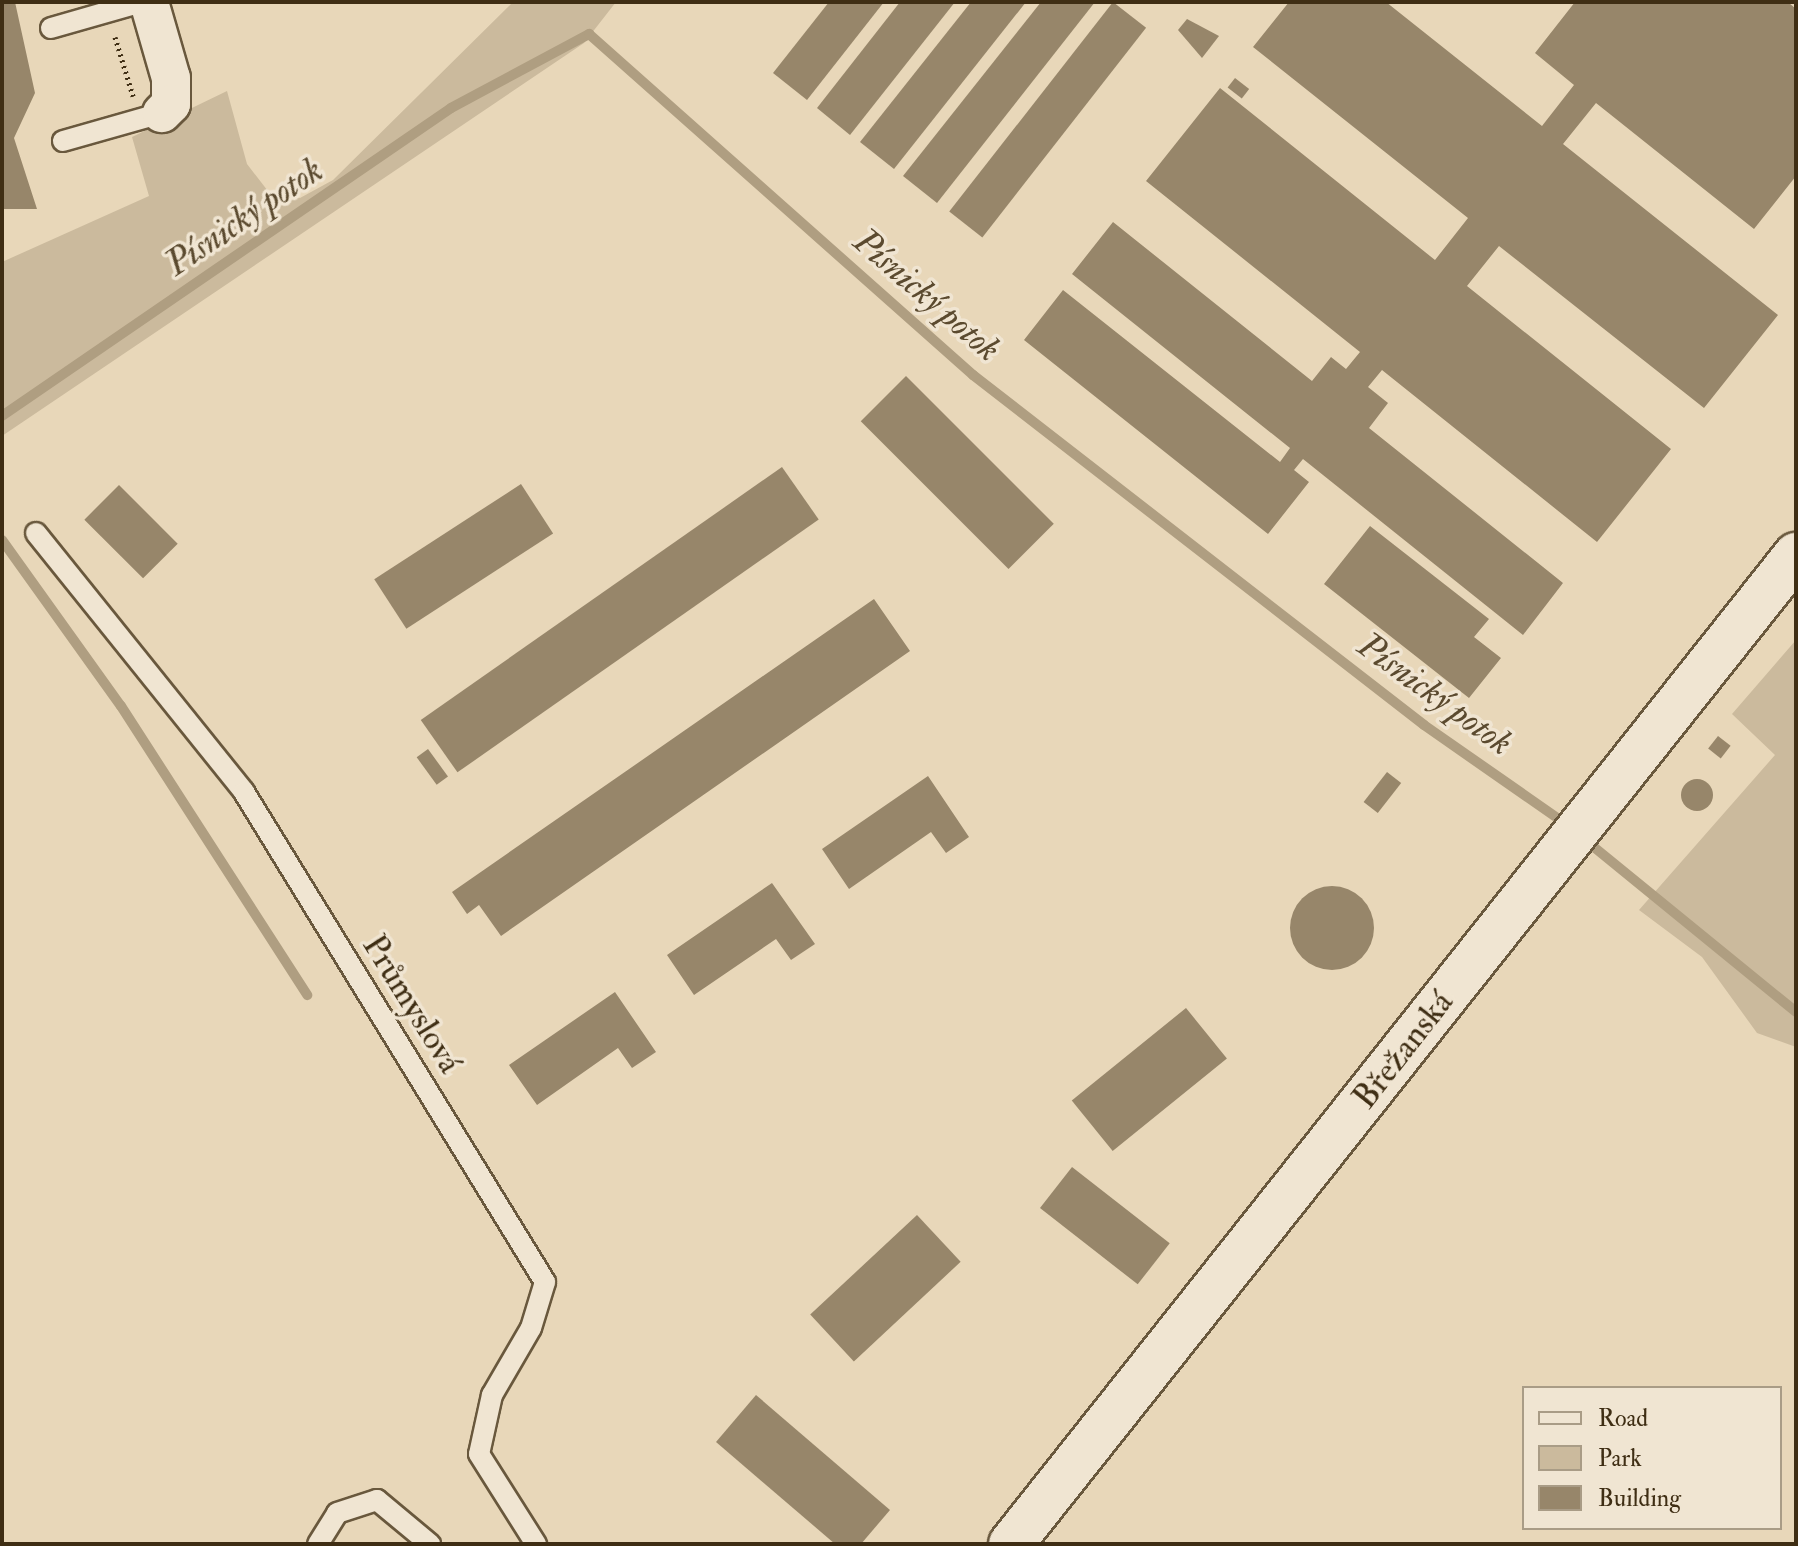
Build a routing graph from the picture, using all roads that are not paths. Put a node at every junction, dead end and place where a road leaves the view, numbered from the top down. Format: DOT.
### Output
graph roads {
  1 [pos="142,2"];
  2 [pos="149,2"];
  3 [pos="51,28"];
  4 [pos="151,117"];
  5 [pos="63,141"];
  6 [pos="36,533"];
  7 [pos="1796,555"];
  8 [pos="318,1544"];
  9 [pos="430,1544"];
  10 [pos="536,1544"];
  11 [pos="1011,1544"];
  1 -- 3 [label="lane"];
  2 -- 4 [label="street"];
  4 -- 5 [label="lane"];
  6 -- 10 [label="lane, Průmyslová"];
  7 -- 11 [label="street, Břežanská"];
  8 -- 9 [label="lane"];
}
